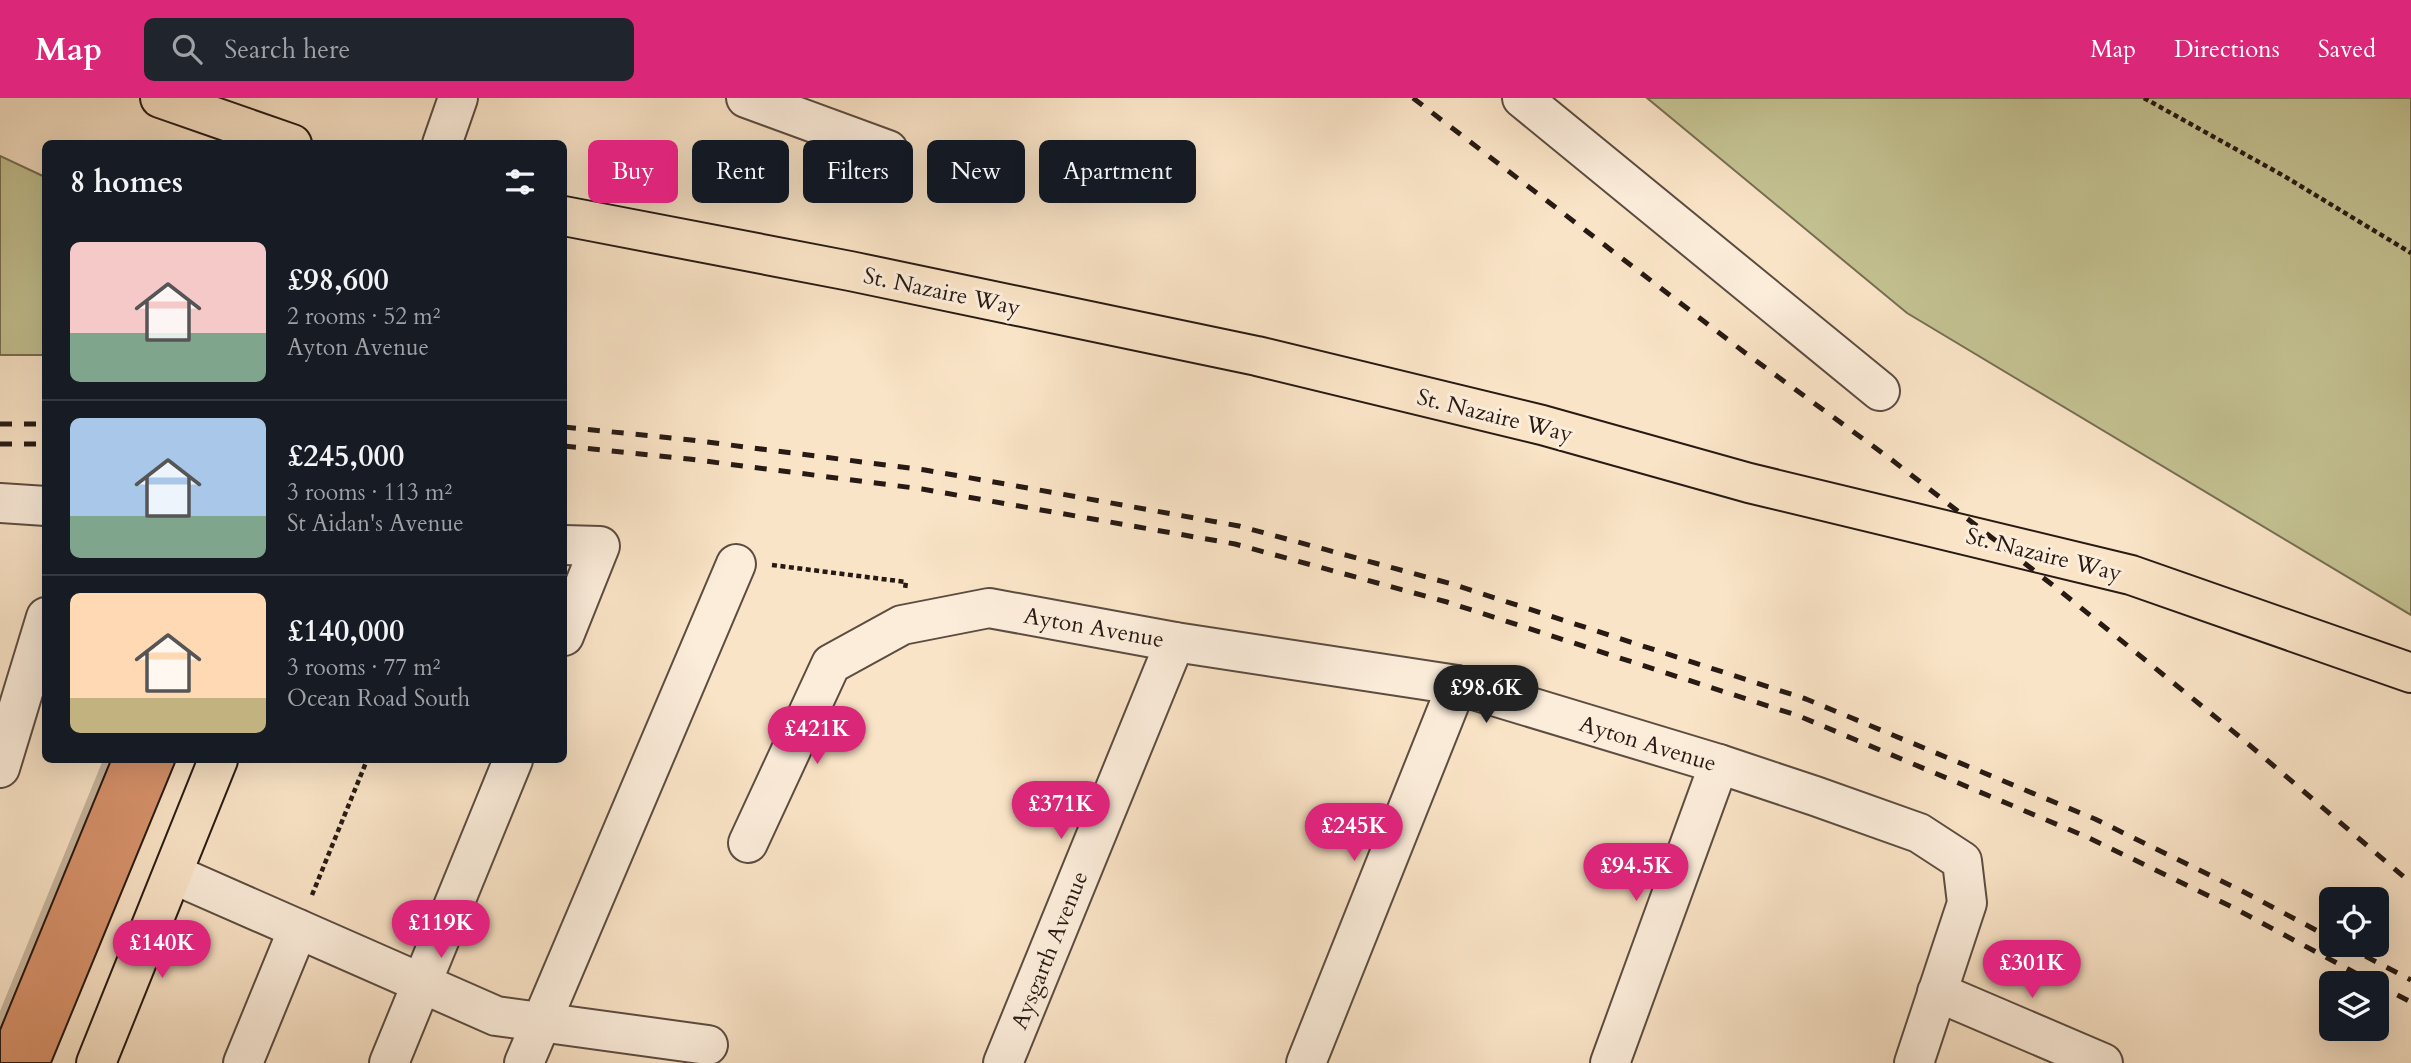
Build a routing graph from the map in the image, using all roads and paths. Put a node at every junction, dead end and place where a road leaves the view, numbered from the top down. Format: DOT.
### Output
graph roads {
  1 [pos="160,98"];
  2 [pos="458,98"];
  3 [pos="1522,98"];
  4 [pos="2144,98"];
  5 [pos="761,101"];
  6 [pos="281,140"];
  7 [pos="443,140"];
  8 [pos="862,140"];
  9 [pos="567,217"];
  10 [pos="2411,253"];
  11 [pos="1880,391"];
  12 [pos="0,503"];
  13 [pos="42,506"];
  14 [pos="582,546"];
  15 [pos="736,564"];
  16 [pos="567,621"];
  17 [pos="902,625"];
  18 [pos="42,630"];
  19 [pos="1175,642"];
  20 [pos="2411,673"];
  21 [pos="1457,685"];
  22 [pos="217,763"];
  23 [pos="366,763"];
  24 [pos="512,763"];
  25 [pos="1718,764"];
  26 [pos="0,768"];
  27 [pos="748,843"];
  28 [pos="173,874"];
  29 [pos="298,929"];
  30 [pos="421,984"];
  31 [pos="1937,992"];
  32 [pos="541,1022"];
  33 [pos="708,1045"];
  34 [pos="96,1063"];
  35 [pos="243,1063"];
  36 [pos="389,1063"];
  37 [pos="524,1063"];
  38 [pos="1003,1063"];
  39 [pos="1306,1063"];
  40 [pos="1610,1063"];
  41 [pos="1914,1063"];
  42 [pos="2103,1063"];
  1 -- 6 [label="main road"];
  2 -- 7 [label="street"];
  3 -- 11 [label="street"];
  4 -- 10 [label="path"];
  5 -- 8 [label="street"];
  9 -- 20 [label="main road, St. Nazaire Way"];
  12 -- 13 [label="street"];
  14 -- 16 [label="street"];
  15 -- 17 [label="path"];
  15 -- 32 [label="street"];
  17 -- 19 [label="street, Ayton Avenue"];
  17 -- 27 [label="street, Ayton Avenue"];
  18 -- 26 [label="street"];
  19 -- 21 [label="street, Ayton Avenue"];
  19 -- 38 [label="street, Aysgarth Avenue"];
  21 -- 25 [label="street, Ayton Avenue"];
  21 -- 39 [label="street"];
  22 -- 28 [label="main road"];
  23 -- 29 [label="path"];
  24 -- 30 [label="street"];
  25 -- 31 [label="street, Ayton Avenue"];
  25 -- 40 [label="street"];
  28 -- 29 [label="street"];
  28 -- 34 [label="main road"];
  29 -- 30 [label="street"];
  29 -- 35 [label="street"];
  30 -- 32 [label="street"];
  30 -- 36 [label="street"];
  31 -- 41 [label="street, Ayton Avenue"];
  31 -- 42 [label="street"];
  32 -- 33 [label="street"];
  32 -- 37 [label="street"];
}
